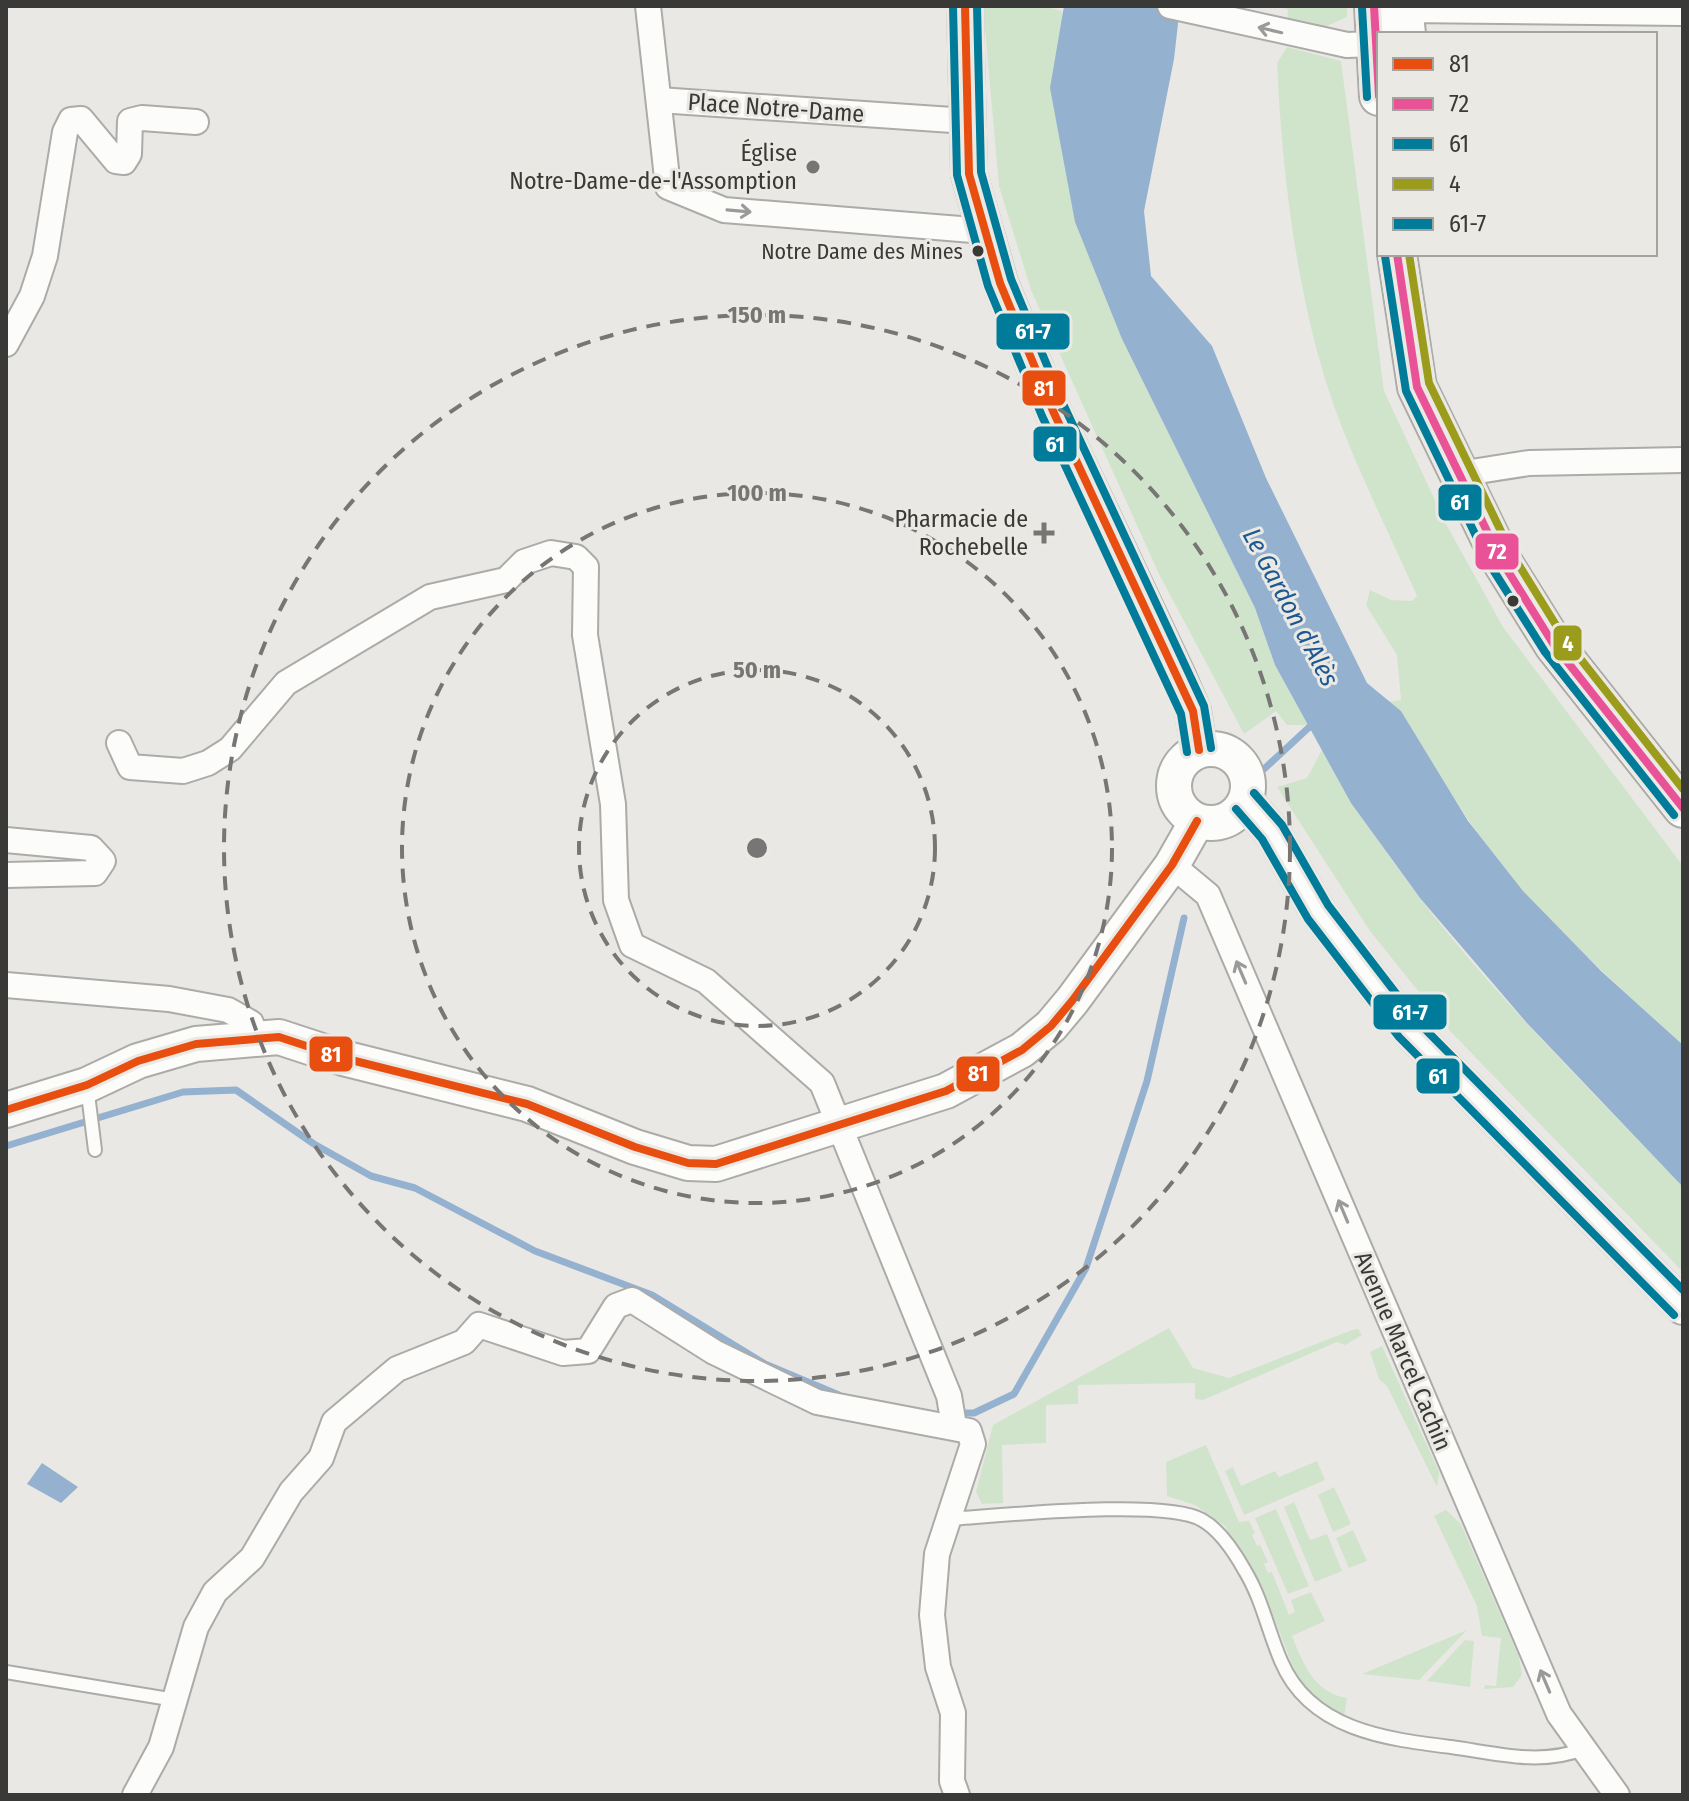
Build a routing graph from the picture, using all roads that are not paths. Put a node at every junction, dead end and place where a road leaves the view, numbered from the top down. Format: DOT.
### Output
graph roads {
  1 [pos="648,6"];
  2 [pos="965,6"];
  3 [pos="1170,6"];
  4 [pos="1683,13"];
  5 [pos="1382,29"];
  6 [pos="659,100"];
  7 [pos="967,121"];
  8 [pos="196,122"];
  9 [pos="985,231"];
  10 [pos="1397,256"];
  11 [pos="1423,256"];
  12 [pos="6,344"];
  13 [pos="1683,460"];
  14 [pos="1471,472"];
  15 [pos="119,743"];
  16 [pos="1199,750"];
  17 [pos="1683,767"];
  18 [pos="1245,801"];
  19 [pos="1683,808"];
  20 [pos="6,840"];
  21 [pos="1186,841"];
  22 [pos="6,875"];
  23 [pos="6,985"];
  24 [pos="256,1037"];
  25 [pos="435,1083"];
  26 [pos="88,1093"];
  27 [pos="6,1110"];
  28 [pos="840,1125"];
  29 [pos="95,1150"];
  30 [pos="1683,1307"];
  31 [pos="954,1426"];
  32 [pos="948,1519"];
  33 [pos="6,1672"];
  34 [pos="175,1700"];
  35 [pos="1583,1749"];
  36 [pos="135,1795"];
  37 [pos="957,1795"];
  38 [pos="1617,1795"];
  1 -- 6 [label="street"];
  2 -- 7 [label="main road"];
  5 -- 3 [label="street, one-way"];
  4 -- 5 [label="street"];
  6 -- 7 [label="street, Place Notre-Dame"];
  6 -- 9 [label="street, Place Notre-Dame, one-way"];
  7 -- 9 [label="main road"];
  8 -- 12 [label="street"];
  9 -- 16 [label="main road"];
  10 -- 14 [label="main road"];
  11 -- 14 [label="main road"];
  13 -- 14 [label="street"];
  14 -- 17 [label="main road"];
  14 -- 19 [label="main road"];
  15 -- 28 [label="street"];
  16 -- 18 [label="main road"];
  16 -- 21 [label="main road"];
  18 -- 21 [label="main road"];
  18 -- 30 [label="main road"];
  20 -- 22 [label="street"];
  21 -- 28 [label="main road"];
  35 -- 21 [label="street, Avenue Marcel Cachin, one-way"];
  23 -- 24 [label="street"];
  24 -- 25 [label="main road"];
  24 -- 26 [label="main road"];
  25 -- 26 [label="main road"];
  25 -- 28 [label="main road"];
  26 -- 27 [label="main road"];
  26 -- 29 [label="lane"];
  28 -- 31 [label="street"];
  31 -- 32 [label="street"];
  31 -- 34 [label="street"];
  32 -- 35 [label="lane"];
  32 -- 37 [label="street"];
  33 -- 34 [label="lane"];
  34 -- 36 [label="street"];
  35 -- 38 [label="street, Avenue Marcel Cachin"];
}
